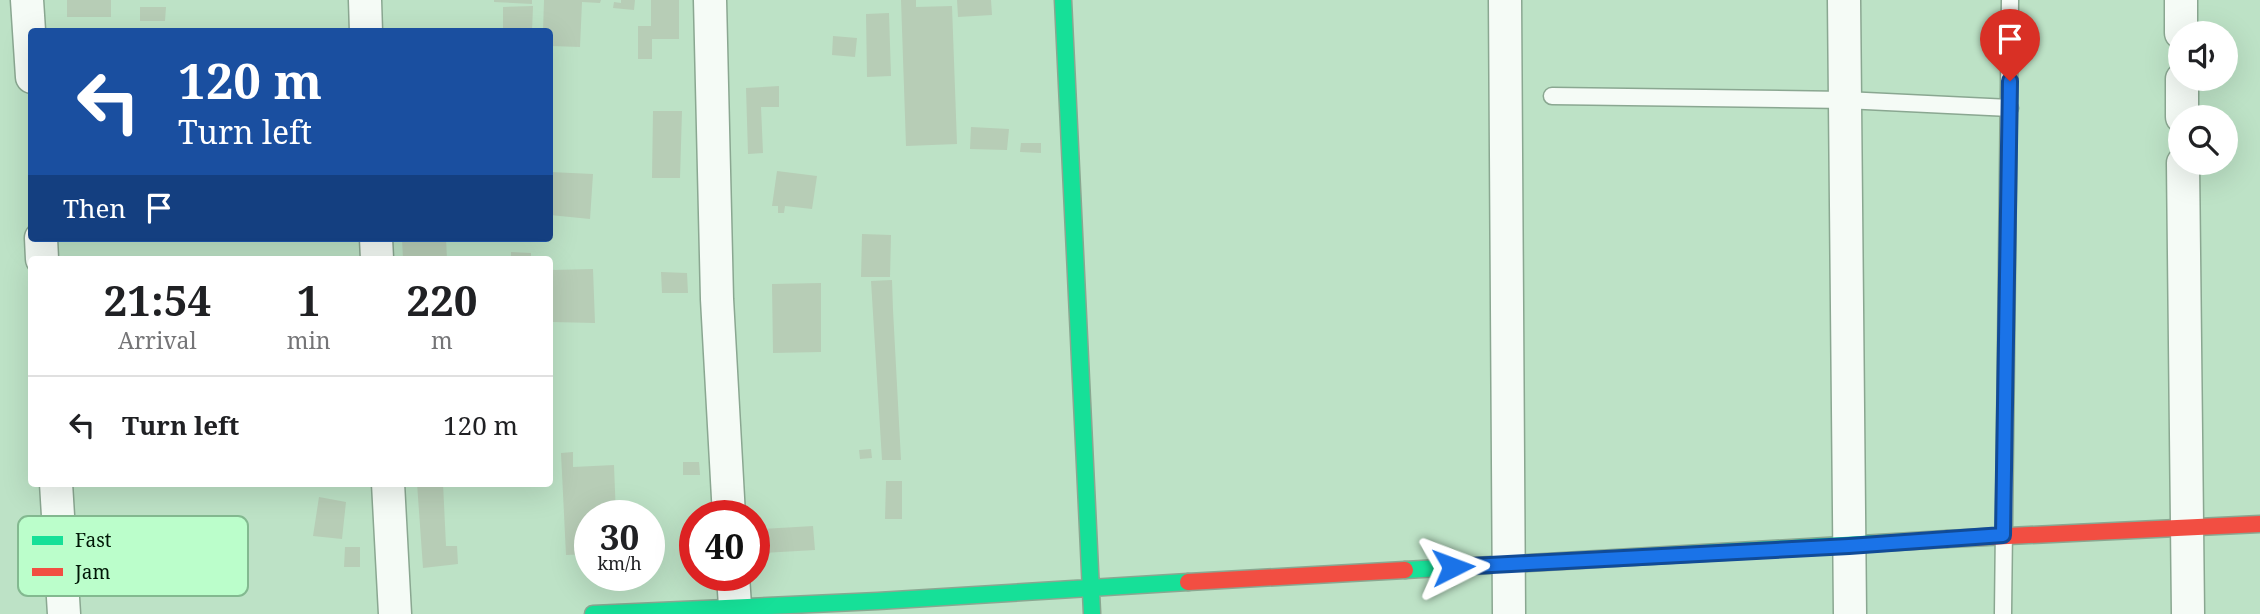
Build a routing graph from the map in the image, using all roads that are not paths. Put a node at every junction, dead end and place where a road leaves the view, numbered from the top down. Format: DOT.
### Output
graph roads {
  1 [pos="27,0"];
  2 [pos="365,0"];
  3 [pos="710,0"];
  4 [pos="1063,0"];
  5 [pos="1505,0"];
  6 [pos="1844,0"];
  7 [pos="2010,0"];
  8 [pos="2180,0"];
  9 [pos="2181,21"];
  10 [pos="29,28"];
  11 [pos="366,28"];
  12 [pos="1552,96"];
  13 [pos="1845,100"];
  14 [pos="2010,108"];
  15 [pos="2183,175"];
  16 [pos="56,487"];
  17 [pos="388,487"];
  18 [pos="728,500"];
  19 [pos="58,516"];
  20 [pos="2260,524"];
  21 [pos="2187,528"];
  22 [pos="2003,535"];
  23 [pos="1849,546"];
  24 [pos="1509,564"];
  25 [pos="1090,587"];
  26 [pos="734,591"];
  27 [pos="63,596"];
  28 [pos="878,608"];
  29 [pos="64,614"];
  30 [pos="395,614"];
  31 [pos="593,614"];
  32 [pos="1091,614"];
  33 [pos="1509,614"];
  34 [pos="1850,614"];
  35 [pos="2003,614"];
  36 [pos="2188,614"];
  1 -- 10 [label="street"];
  2 -- 11 [label="street"];
  3 -- 18 [label="street"];
  4 -- 25 [label="street"];
  5 -- 24 [label="street"];
  6 -- 13 [label="street"];
  7 -- 14 [label="lane"];
  8 -- 9 [label="street"];
  12 -- 13 [label="lane"];
  13 -- 14 [label="lane"];
  13 -- 23 [label="street"];
  14 -- 22 [label="lane"];
  15 -- 21 [label="street"];
  16 -- 19 [label="street"];
  17 -- 30 [label="street"];
  20 -- 21 [label="street"];
  21 -- 22 [label="street"];
  21 -- 36 [label="street"];
  22 -- 23 [label="street"];
  22 -- 35 [label="lane"];
  23 -- 24 [label="street"];
  23 -- 34 [label="street"];
  24 -- 25 [label="street"];
  24 -- 33 [label="street"];
  25 -- 28 [label="street"];
  25 -- 32 [label="street"];
  26 -- 28 [label="street"];
  26 -- 31 [label="street"];
  27 -- 29 [label="street"];
}
